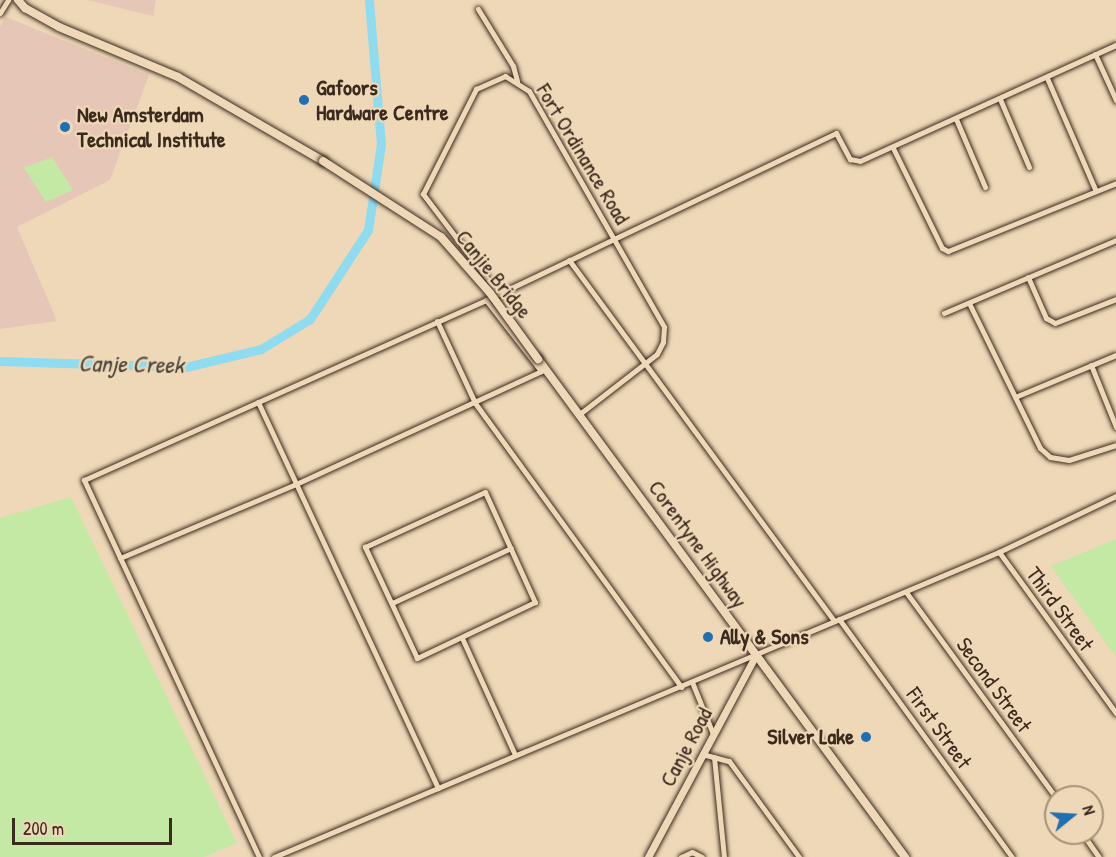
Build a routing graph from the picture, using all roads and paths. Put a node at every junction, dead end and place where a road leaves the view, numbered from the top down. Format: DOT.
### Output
graph roads {
  1 [pos="8,0"];
  2 [pos="18,0"];
  3 [pos="478,9"];
  4 [pos="0,13"];
  5 [pos="1116,45"];
  6 [pos="1095,54"];
  7 [pos="1047,78"];
  8 [pos="517,81"];
  9 [pos="1000,99"];
  10 [pos="1116,100"];
  11 [pos="956,119"];
  12 [pos="893,148"];
  13 [pos="1029,167"];
  14 [pos="1116,183"];
  15 [pos="985,187"];
  16 [pos="1096,191"];
  17 [pos="614,237"];
  18 [pos="1116,240"];
  19 [pos="569,260"];
  20 [pos="1028,278"];
  21 [pos="499,294"];
  22 [pos="1116,299"];
  23 [pos="486,300"];
  24 [pos="969,303"];
  25 [pos="944,313"];
  26 [pos="437,321"];
  27 [pos="1116,356"];
  28 [pos="647,364"];
  29 [pos="1091,365"];
  30 [pos="544,370"];
  31 [pos="1015,397"];
  32 [pos="258,402"];
  33 [pos="475,403"];
  34 [pos="581,413"];
  35 [pos="1116,428"];
  36 [pos="1116,445"];
  37 [pos="296,484"];
  38 [pos="1116,496"];
  39 [pos="511,548"];
  40 [pos="999,552"];
  41 [pos="120,558"];
  42 [pos="906,592"];
  43 [pos="392,603"];
  44 [pos="836,620"];
  45 [pos="462,638"];
  46 [pos="756,655"];
  47 [pos="692,682"];
  48 [pos="681,687"];
  49 [pos="1116,713"];
  50 [pos="713,734"];
  51 [pos="702,754"];
  52 [pos="515,755"];
  53 [pos="714,757"];
  54 [pos="1047,785"];
  55 [pos="438,788"];
  56 [pos="259,857"];
  57 [pos="274,857"];
  58 [pos="648,857"];
  59 [pos="681,857"];
  60 [pos="702,857"];
  61 [pos="724,857"];
  62 [pos="799,857"];
  63 [pos="905,857"];
  64 [pos="1012,857"];
  1 -- 4 [label="street"];
  2 -- 30 [label="main road, Canjie Bridge, bridge"];
  3 -- 8 [label="street"];
  5 -- 6 [label="street"];
  6 -- 7 [label="street"];
  6 -- 10 [label="street"];
  7 -- 9 [label="street"];
  7 -- 16 [label="street"];
  8 -- 17 [label="street, Fort Ordinance Road"];
  8 -- 21 [label="street, Fort Ordinance Road"];
  9 -- 11 [label="street"];
  9 -- 13 [label="street"];
  11 -- 12 [label="street"];
  11 -- 15 [label="street"];
  12 -- 16 [label="street"];
  12 -- 17 [label="street"];
  14 -- 16 [label="street"];
  17 -- 19 [label="street"];
  17 -- 28 [label="street, Fort Ordinance Road"];
  18 -- 20 [label="street"];
  19 -- 21 [label="street"];
  19 -- 28 [label="street, First Street"];
  20 -- 22 [label="street"];
  20 -- 24 [label="street"];
  21 -- 23 [label="street"];
  23 -- 26 [label="street"];
  23 -- 30 [label="street"];
  24 -- 25 [label="street"];
  24 -- 31 [label="street"];
  26 -- 32 [label="street"];
  26 -- 33 [label="street"];
  27 -- 29 [label="street"];
  28 -- 34 [label="street, Fort Ordinance Road"];
  28 -- 44 [label="street, First Street"];
  29 -- 31 [label="street"];
  29 -- 35 [label="street"];
  30 -- 33 [label="street"];
  30 -- 34 [label="main road, Corentyne Highway"];
  31 -- 36 [label="street"];
  32 -- 37 [label="street"];
  32 -- 41 [label="street"];
  33 -- 37 [label="street"];
  33 -- 48 [label="street"];
  34 -- 46 [label="main road, Corentyne Highway"];
  37 -- 41 [label="street"];
  37 -- 55 [label="street"];
  38 -- 40 [label="street"];
  39 -- 43 [label="street"];
  39 -- 43 [label="street"];
  39 -- 45 [label="street"];
  40 -- 42 [label="street"];
  40 -- 49 [label="street, Third Street"];
  41 -- 56 [label="street"];
  42 -- 44 [label="street"];
  42 -- 54 [label="street, Second Street"];
  43 -- 45 [label="street"];
  44 -- 46 [label="street"];
  44 -- 64 [label="street, First Street"];
  45 -- 52 [label="street"];
  46 -- 47 [label="street"];
  46 -- 50 [label="street, Canje Road"];
  46 -- 63 [label="main road, Corentyne Highway"];
  47 -- 48 [label="street"];
  47 -- 50 [label="street"];
  48 -- 52 [label="street"];
  50 -- 51 [label="street, Canje Road"];
  51 -- 53 [label="street"];
  51 -- 58 [label="street, Canje Road"];
  52 -- 55 [label="street"];
  53 -- 61 [label="street"];
  53 -- 62 [label="street"];
  55 -- 57 [label="street"];
  59 -- 60 [label="street"];
}
